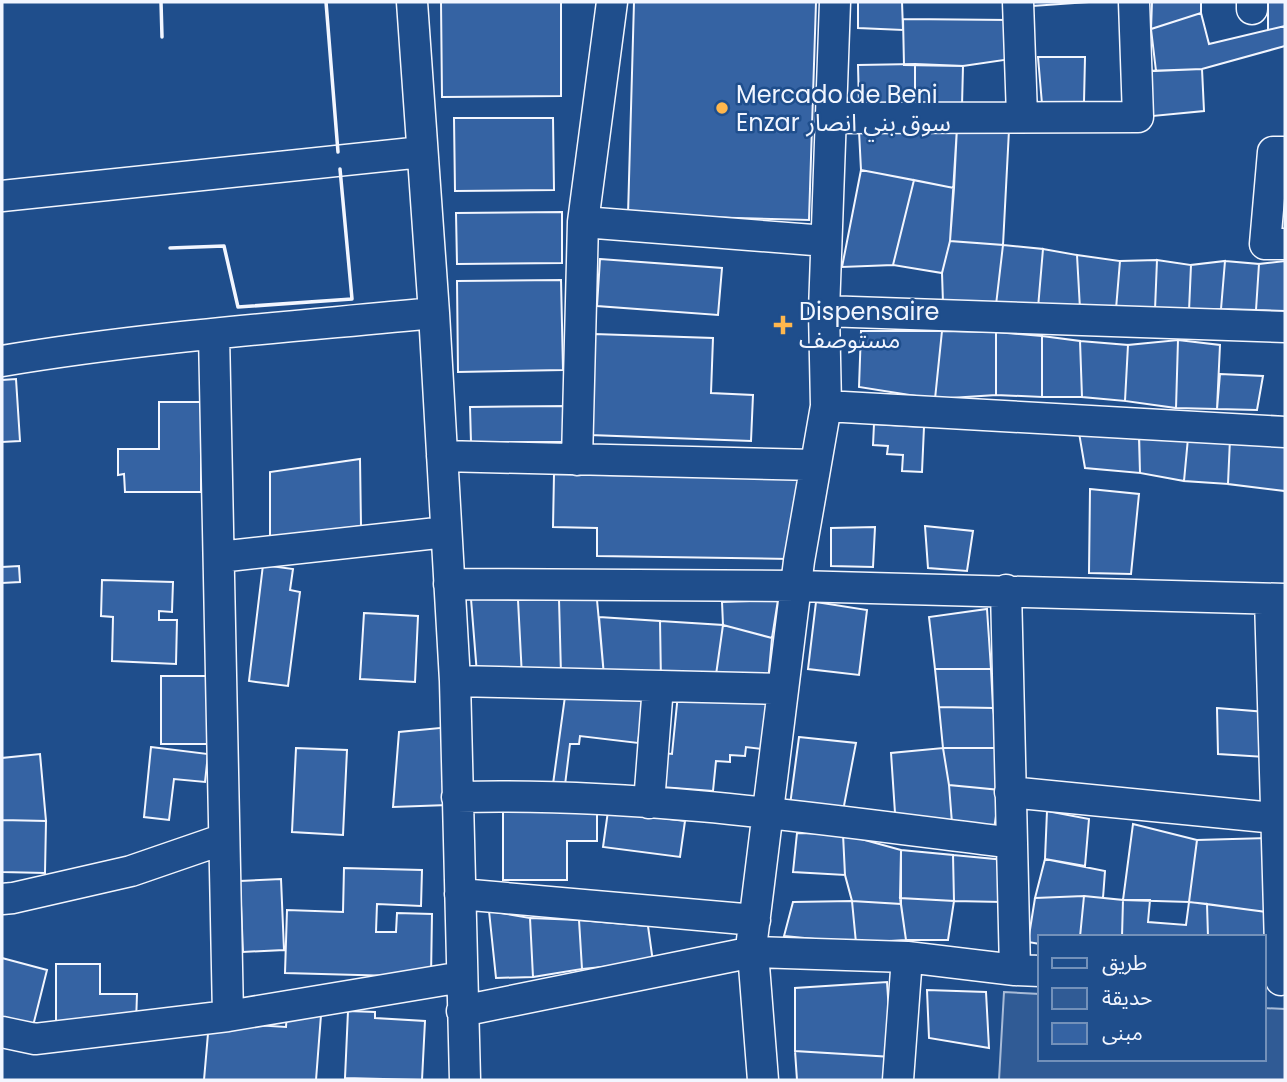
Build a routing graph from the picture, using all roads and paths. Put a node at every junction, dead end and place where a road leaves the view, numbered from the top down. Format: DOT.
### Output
graph roads {
  1 [pos="412,2"];
  2 [pos="612,2"];
  3 [pos="835,2"];
  4 [pos="1018,2"];
  5 [pos="1134,2"];
  6 [pos="1022,116"];
  7 [pos="831,118"];
  8 [pos="422,152"];
  9 [pos="1285,152"];
  10 [pos="2,196"];
  11 [pos="583,222"];
  12 [pos="826,240"];
  13 [pos="1285,244"];
  14 [pos="824,311"];
  15 [pos="434,313"];
  16 [pos="1285,327"];
  17 [pos="214,334"];
  18 [pos="2,361"];
  19 [pos="825,406"];
  20 [pos="1285,432"];
  21 [pos="442,456"];
  22 [pos="577,460"];
  23 [pos="816,465"];
  24 [pos="446,532"];
  25 [pos="219,557"];
  26 [pos="449,584"];
  27 [pos="796,586"];
  28 [pos="1006,590"];
  29 [pos="1278,599"];
  30 [pos="455,681"];
  31 [pos="658,686"];
  32 [pos="783,689"];
  33 [pos="1010,792"];
  34 [pos="457,797"];
  35 [pos="649,803"];
  36 [pos="768,813"];
  37 [pos="1281,819"];
  38 [pos="225,839"];
  39 [pos="1012,843"];
  40 [pos="460,894"];
  41 [pos="2,899"];
  42 [pos="755,920"];
  43 [pos="753,952"];
  44 [pos="907,957"];
  45 [pos="1027,971"];
  46 [pos="462,977"];
  47 [pos="1277,979"];
  48 [pos="462,1011"];
  49 [pos="228,1016"];
  50 [pos="2,1032"];
  51 [pos="465,1080"];
  52 [pos="763,1080"];
  53 [pos="898,1080"];
  1 -- 8 [label="street"];
  2 -- 11 [label="street"];
  3 -- 7 [label="street"];
  4 -- 6 [label="street"];
  5 -- 6 [label="street"];
  6 -- 7 [label="street"];
  7 -- 12 [label="street"];
  8 -- 10 [label="street"];
  8 -- 15 [label="street"];
  9 -- 13 [label="street"];
  11 -- 12 [label="street"];
  11 -- 22 [label="street"];
  12 -- 14 [label="street"];
  14 -- 16 [label="street"];
  14 -- 19 [label="street"];
  15 -- 17 [label="street"];
  15 -- 21 [label="street"];
  17 -- 18 [label="street"];
  17 -- 25 [label="street"];
  19 -- 20 [label="street"];
  19 -- 23 [label="street"];
  21 -- 22 [label="street"];
  21 -- 24 [label="street"];
  22 -- 23 [label="street"];
  23 -- 27 [label="street"];
  24 -- 25 [label="street"];
  24 -- 26 [label="street"];
  25 -- 38 [label="street"];
  26 -- 27 [label="street"];
  26 -- 30 [label="street"];
  27 -- 28 [label="street"];
  27 -- 32 [label="street"];
  28 -- 29 [label="street"];
  28 -- 33 [label="street"];
  29 -- 37 [label="street"];
  30 -- 31 [label="street"];
  30 -- 34 [label="street"];
  31 -- 32 [label="street"];
  31 -- 35 [label="street"];
  32 -- 36 [label="street"];
  33 -- 37 [label="street"];
  33 -- 39 [label="street"];
  34 -- 35 [label="street"];
  34 -- 40 [label="street"];
  35 -- 36 [label="street"];
  36 -- 39 [label="street"];
  36 -- 42 [label="street"];
  37 -- 47 [label="street"];
  38 -- 41 [label="street"];
  38 -- 49 [label="street"];
  39 -- 45 [label="street"];
  40 -- 42 [label="street"];
  40 -- 46 [label="street"];
  42 -- 43 [label="street"];
  43 -- 44 [label="street"];
  43 -- 48 [label="street"];
  43 -- 52 [label="street"];
  44 -- 45 [label="street"];
  44 -- 53 [label="street"];
  46 -- 48 [label="street"];
  46 -- 49 [label="street"];
  48 -- 51 [label="street"];
  49 -- 50 [label="street"];
}
